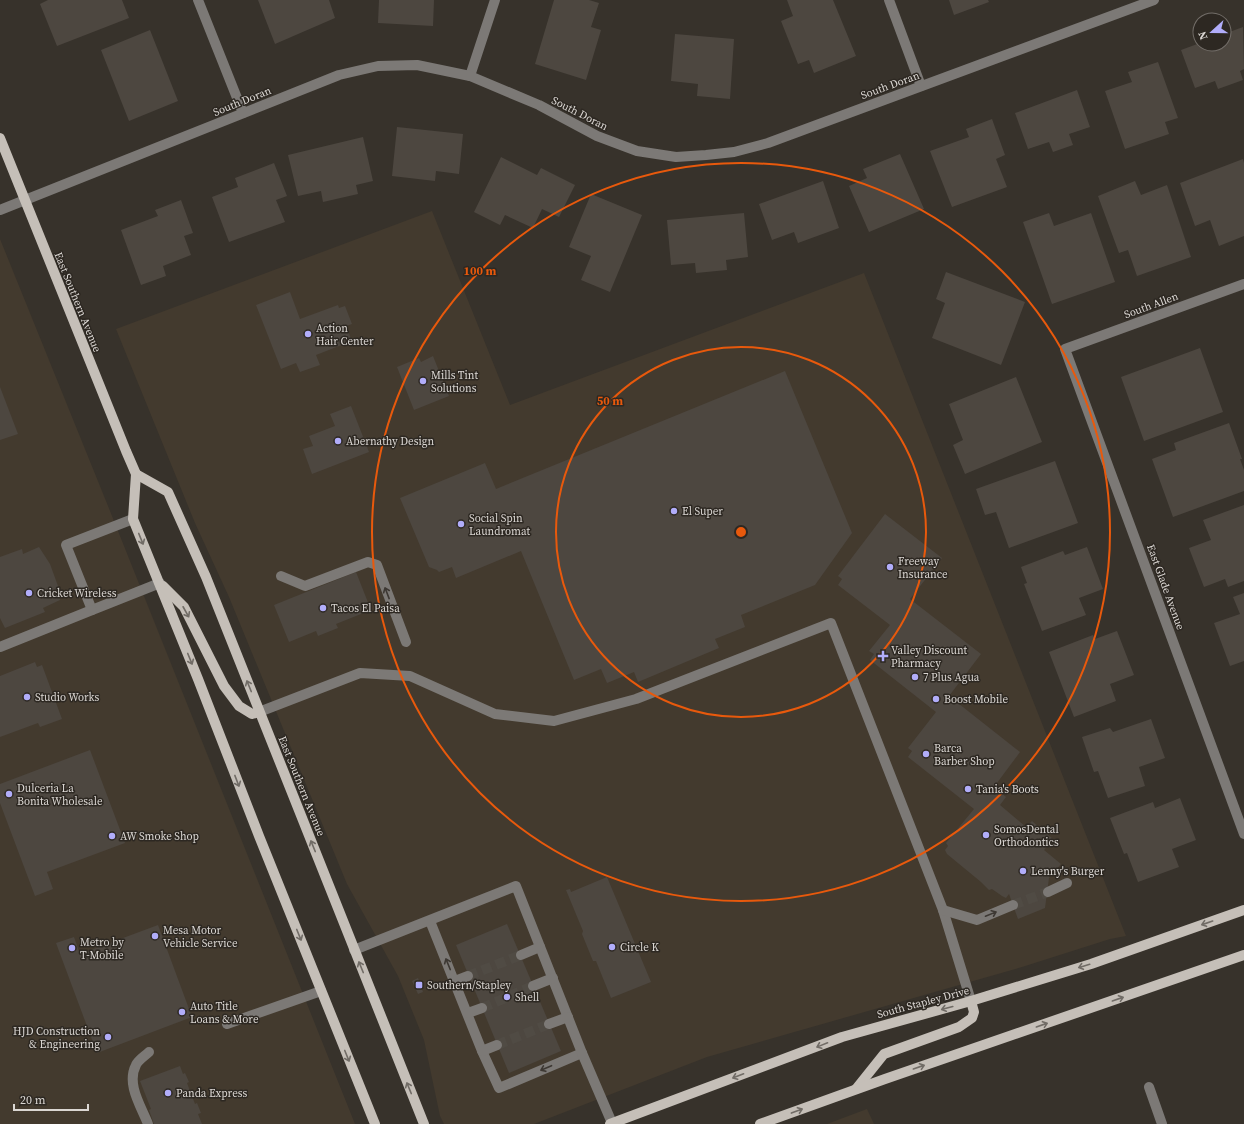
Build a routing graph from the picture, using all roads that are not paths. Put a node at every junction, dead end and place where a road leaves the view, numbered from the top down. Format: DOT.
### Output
graph roads {
  1 [pos="198,0"];
  2 [pos="495,0"];
  3 [pos="889,0"];
  4 [pos="1154,0"];
  5 [pos="470,76"];
  6 [pos="921,86"];
  7 [pos="243,113"];
  8 [pos="0,138"];
  9 [pos="25,201"];
  10 [pos="0,210"];
  11 [pos="1244,284"];
  12 [pos="1065,349"];
  13 [pos="136,474"];
  14 [pos="133,519"];
  15 [pos="281,576"];
  16 [pos="160,583"];
  17 [pos="92,610"];
  18 [pos="406,642"];
  19 [pos="0,647"];
  20 [pos="260,712"];
  21 [pos="1244,834"];
  22 [pos="1067,883"];
  23 [pos="1048,892"];
  24 [pos="1013,905"];
  25 [pos="942,910"];
  26 [pos="1244,910"];
  27 [pos="430,920"];
  28 [pos="540,947"];
  29 [pos="354,950"];
  30 [pos="521,955"];
  31 [pos="1244,955"];
  32 [pos="468,976"];
  33 [pos="553,978"];
  34 [pos="455,981"];
  35 [pos="533,986"];
  36 [pos="321,991"];
  37 [pos="971,1001"];
  38 [pos="482,1008"];
  39 [pos="468,1013"];
  40 [pos="568,1017"];
  41 [pos="227,1024"];
  42 [pos="549,1024"];
  43 [pos="497,1044"];
  44 [pos="482,1051"];
  45 [pos="149,1052"];
  46 [pos="582,1053"];
  47 [pos="1149,1086"];
  48 [pos="856,1089"];
  49 [pos="148,1124"];
  50 [pos="375,1124"];
  51 [pos="424,1124"];
  52 [pos="611,1124"];
  53 [pos="760,1124"];
  54 [pos="1162,1124"];
  1 -- 7 [label="street"];
  2 -- 5 [label="street"];
  3 -- 6 [label="street"];
  4 -- 6 [label="street, South Doran"];
  5 -- 6 [label="street, South Doran"];
  5 -- 7 [label="street, South Doran"];
  7 -- 9 [label="street, South Doran"];
  8 -- 9 [label="main road, East Southern Avenue"];
  9 -- 10 [label="street, South Doran"];
  9 -- 13 [label="main road, East Southern Avenue"];
  11 -- 12 [label="street, South Allen"];
  12 -- 21 [label="street, East Glade Avenue"];
  13 -- 14 [label="main road, East Southern Avenue"];
  20 -- 13 [label="main road, East Southern Avenue, one-way"];
  14 -- 16 [label="main road, East Southern Avenue, one-way"];
  14 -- 17 [label="street"];
  18 -- 15 [label="street, one-way"];
  16 -- 17 [label="street"];
  16 -- 20 [label="main road, one-way"];
  16 -- 36 [label="main road, East Southern Avenue, one-way"];
  17 -- 19 [label="street"];
  20 -- 25 [label="street"];
  29 -- 20 [label="main road, East Southern Avenue, one-way"];
  22 -- 23 [label="street"];
  25 -- 24 [label="street, one-way"];
  25 -- 37 [label="street"];
  26 -- 37 [label="main road, South Stapley Drive, one-way"];
  27 -- 28 [label="street"];
  27 -- 29 [label="street"];
  34 -- 27 [label="street, one-way"];
  28 -- 30 [label="street"];
  28 -- 33 [label="street"];
  51 -- 29 [label="main road, East Southern Avenue, one-way"];
  48 -- 31 [label="main road, one-way"];
  32 -- 34 [label="street"];
  33 -- 35 [label="street"];
  33 -- 40 [label="street"];
  34 -- 39 [label="street"];
  36 -- 41 [label="street"];
  36 -- 50 [label="main road, East Southern Avenue, one-way"];
  37 -- 48 [label="main road"];
  37 -- 52 [label="main road, South Stapley Drive, one-way"];
  38 -- 39 [label="street"];
  39 -- 44 [label="street"];
  40 -- 42 [label="street"];
  40 -- 46 [label="street"];
  43 -- 44 [label="street"];
  46 -- 44 [label="street, one-way"];
  45 -- 49 [label="street"];
  46 -- 52 [label="street"];
  47 -- 54 [label="street"];
  53 -- 48 [label="main road, one-way"];
}
